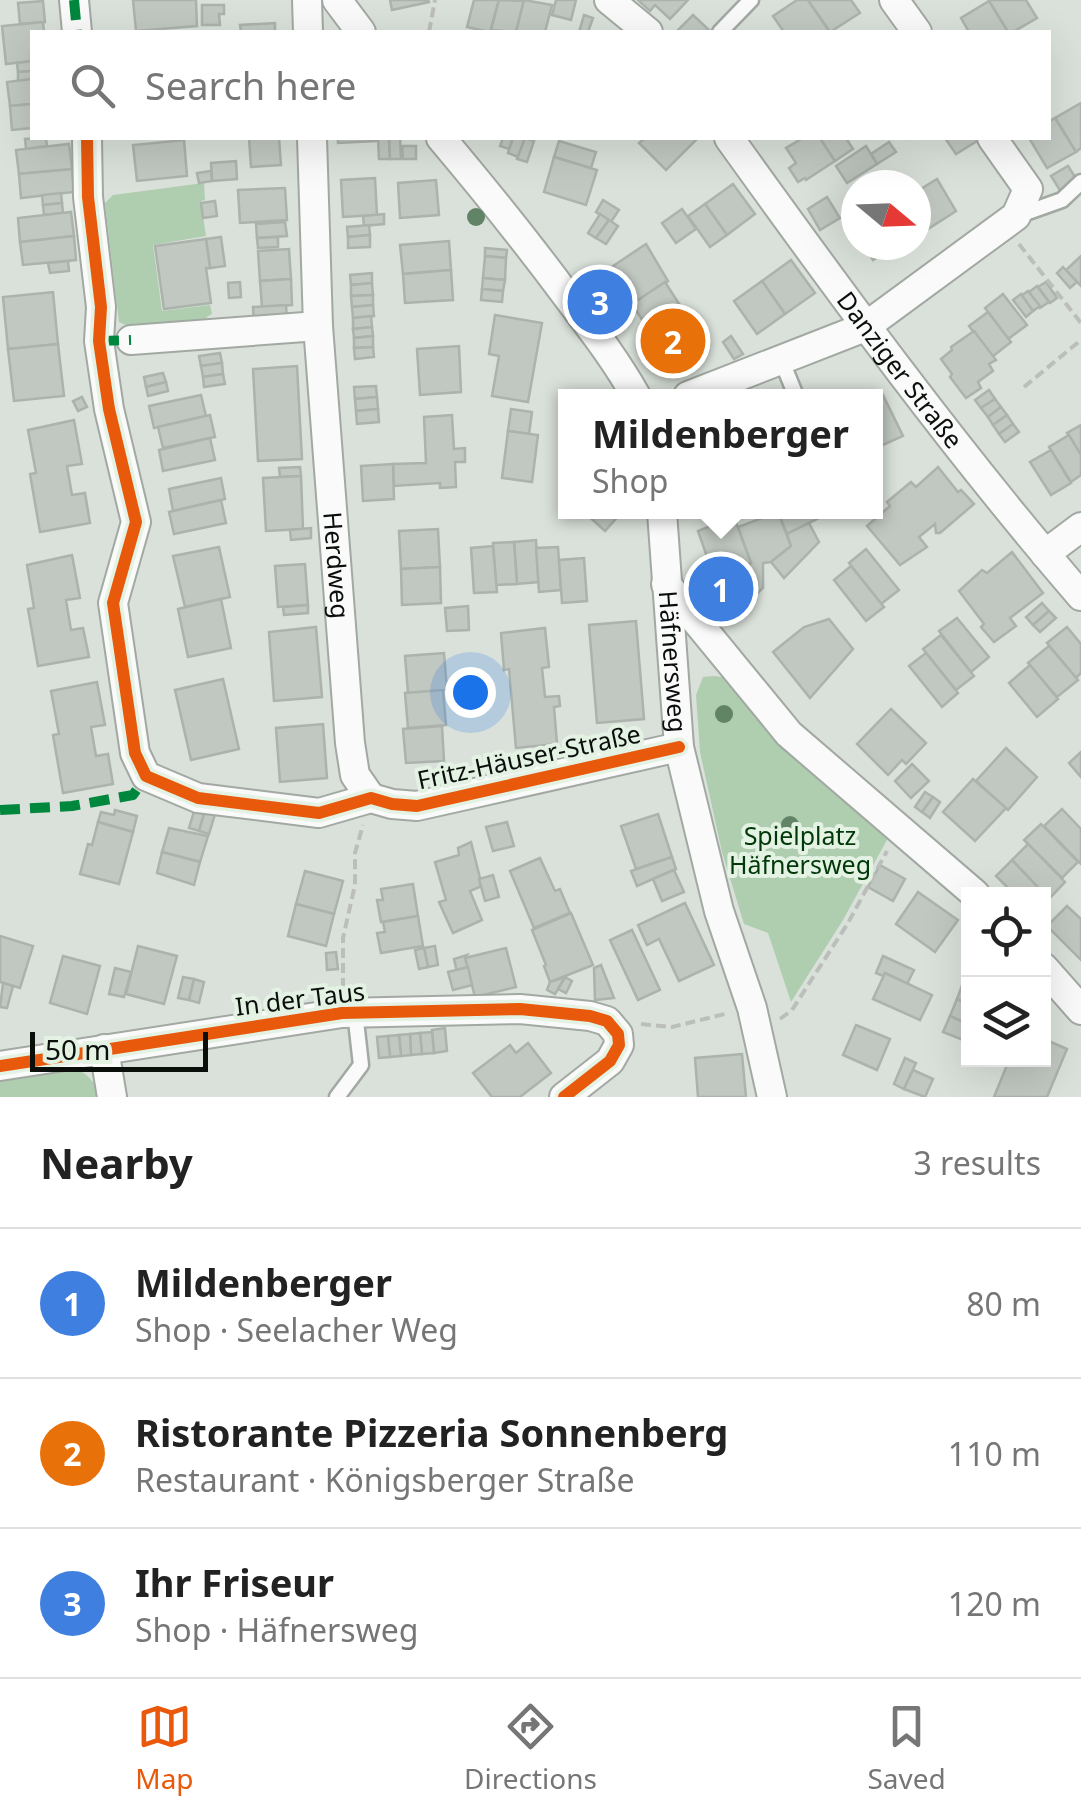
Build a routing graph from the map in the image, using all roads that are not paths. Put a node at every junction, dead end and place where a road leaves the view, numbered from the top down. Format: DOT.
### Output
graph roads {
  1 [pos="74,0"];
  2 [pos="307,0"];
  3 [pos="337,0"];
  4 [pos="609,0"];
  5 [pos="751,0"];
  6 [pos="894,0"];
  7 [pos="77,30"];
  8 [pos="308,30"];
  9 [pos="360,30"];
  10 [pos="646,30"];
  11 [pos="722,30"];
  12 [pos="916,30"];
  13 [pos="87,140"];
  14 [pos="312,140"];
  15 [pos="443,140"];
  16 [pos="730,140"];
  17 [pos="993,140"];
  18 [pos="1081,182"];
  19 [pos="1010,220"];
  20 [pos="318,326"];
  21 [pos="865,327"];
  22 [pos="132,340"];
  23 [pos="780,359"];
  24 [pos="632,389"];
  25 [pos="705,389"];
  26 [pos="793,389"];
  27 [pos="662,519"];
  28 [pos="1081,527"];
  29 [pos="1044,554"];
  30 [pos="666,584"];
  31 [pos="1081,596"];
  32 [pos="679,747"];
  33 [pos="372,798"];
  34 [pos="967,887"];
  35 [pos="1051,976"];
  36 [pos="1081,1010"];
  37 [pos="349,1012"];
  38 [pos="104,1049"];
  39 [pos="0,1066"];
  40 [pos="112,1097"];
  41 [pos="337,1097"];
  42 [pos="564,1097"];
  43 [pos="772,1097"];
  1 -- 7 [label="street"];
  2 -- 8 [label="street"];
  3 -- 9 [label="street"];
  4 -- 10 [label="street"];
  5 -- 11 [label="lane"];
  6 -- 12 [label="street"];
  13 -- 33 [label="street, Fritz-Häuser-Straße"];
  14 -- 20 [label="street, Herdweg"];
  15 -- 24 [label="street"];
  16 -- 21 [label="street, Danziger Straße"];
  17 -- 19 [label="street"];
  18 -- 19 [label="lane"];
  19 -- 21 [label="street"];
  20 -- 22 [label="street"];
  20 -- 33 [label="street, Herdweg"];
  21 -- 23 [label="street"];
  21 -- 29 [label="street, Danziger Straße"];
  23 -- 25 [label="street"];
  23 -- 26 [label="lane"];
  27 -- 30 [label="street, Häfnersweg"];
  28 -- 29 [label="street"];
  29 -- 31 [label="street, Danziger Straße"];
  30 -- 32 [label="street, Häfnersweg"];
  30 -- 34 [label="street"];
  32 -- 33 [label="street, Fritz-Häuser-Straße"];
  32 -- 43 [label="street, Häfnersweg"];
  35 -- 36 [label="street"];
  37 -- 38 [label="street, In der Taus"];
  37 -- 41 [label="lane"];
  37 -- 42 [label="street, In der Taus"];
  38 -- 39 [label="street, In der Taus"];
  38 -- 40 [label="street"];
}
